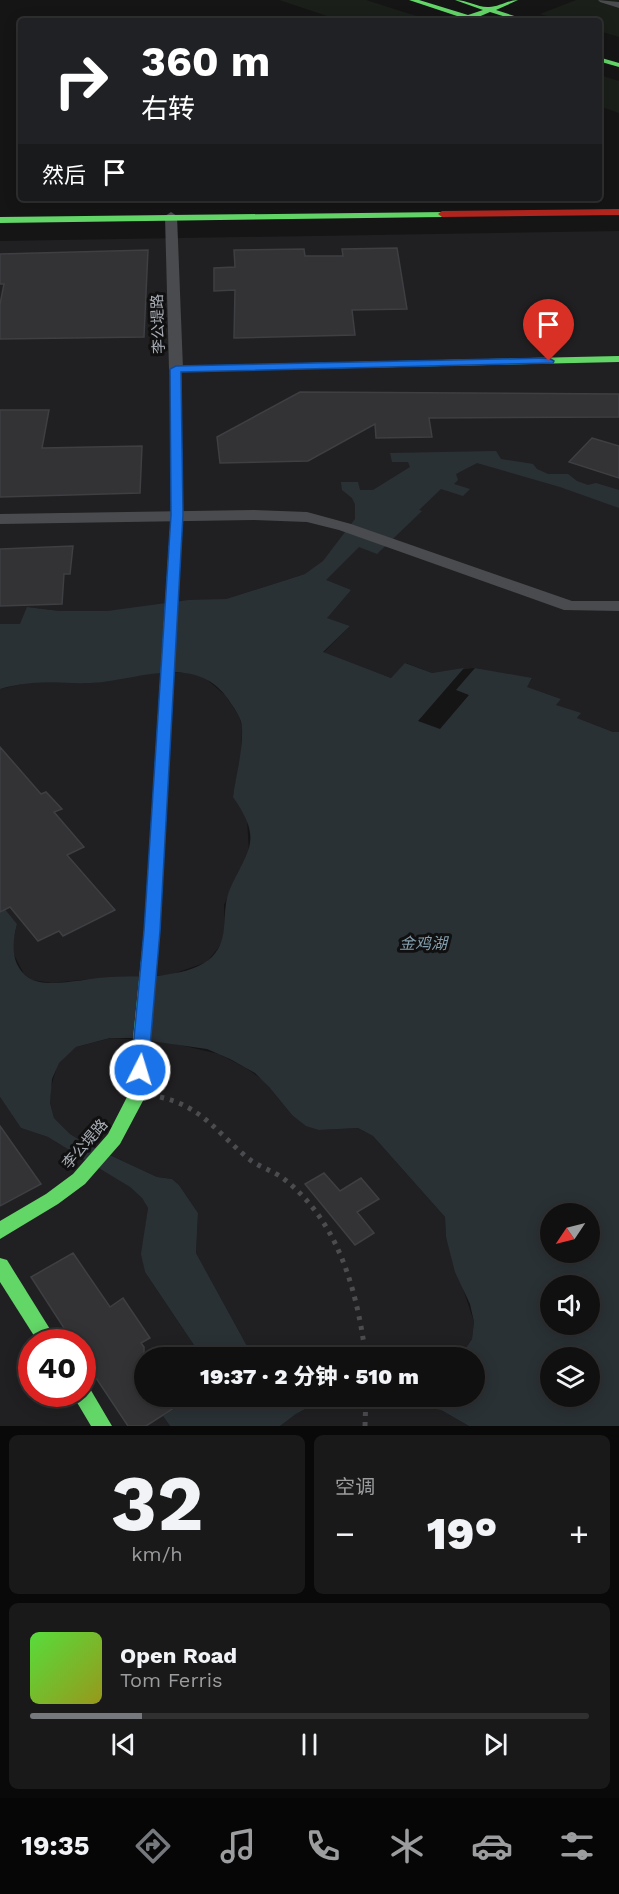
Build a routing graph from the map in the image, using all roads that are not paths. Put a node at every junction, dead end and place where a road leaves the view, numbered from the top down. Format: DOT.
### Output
graph roads {
  1 [pos="412,0"];
  2 [pos="458,0"];
  3 [pos="515,0"];
  4 [pos="603,0"];
  5 [pos="619,5"];
  6 [pos="490,10"];
  7 [pos="470,18"];
  8 [pos="475,18"];
  9 [pos="516,18"];
  10 [pos="602,60"];
  11 [pos="619,65"];
  12 [pos="619,212"];
  13 [pos="171,216"];
  14 [pos="0,220"];
  15 [pos="619,359"];
  16 [pos="176,369"];
  17 [pos="177,515"];
  18 [pos="0,519"];
  19 [pos="619,606"];
  20 [pos="0,1231"];
  21 [pos="0,1266"];
  22 [pos="41,1329"];
  23 [pos="90,1407"];
  24 [pos="102,1426"];
  1 -- 7 [label="street"];
  2 -- 6 [label="street"];
  3 -- 6 [label="street"];
  4 -- 5 [label="street"];
  6 -- 8 [label="street"];
  6 -- 9 [label="street"];
  10 -- 11 [label="street"];
  12 -- 13 [label="street"];
  13 -- 14 [label="street"];
  13 -- 16 [label="street, 李公堤路"];
  15 -- 16 [label="street"];
  16 -- 17 [label="street, 李公堤路"];
  17 -- 18 [label="street"];
  17 -- 19 [label="street"];
  17 -- 20 [label="street, 李公堤路"];
  21 -- 22 [label="street"];
  23 -- 24 [label="street"];
}
